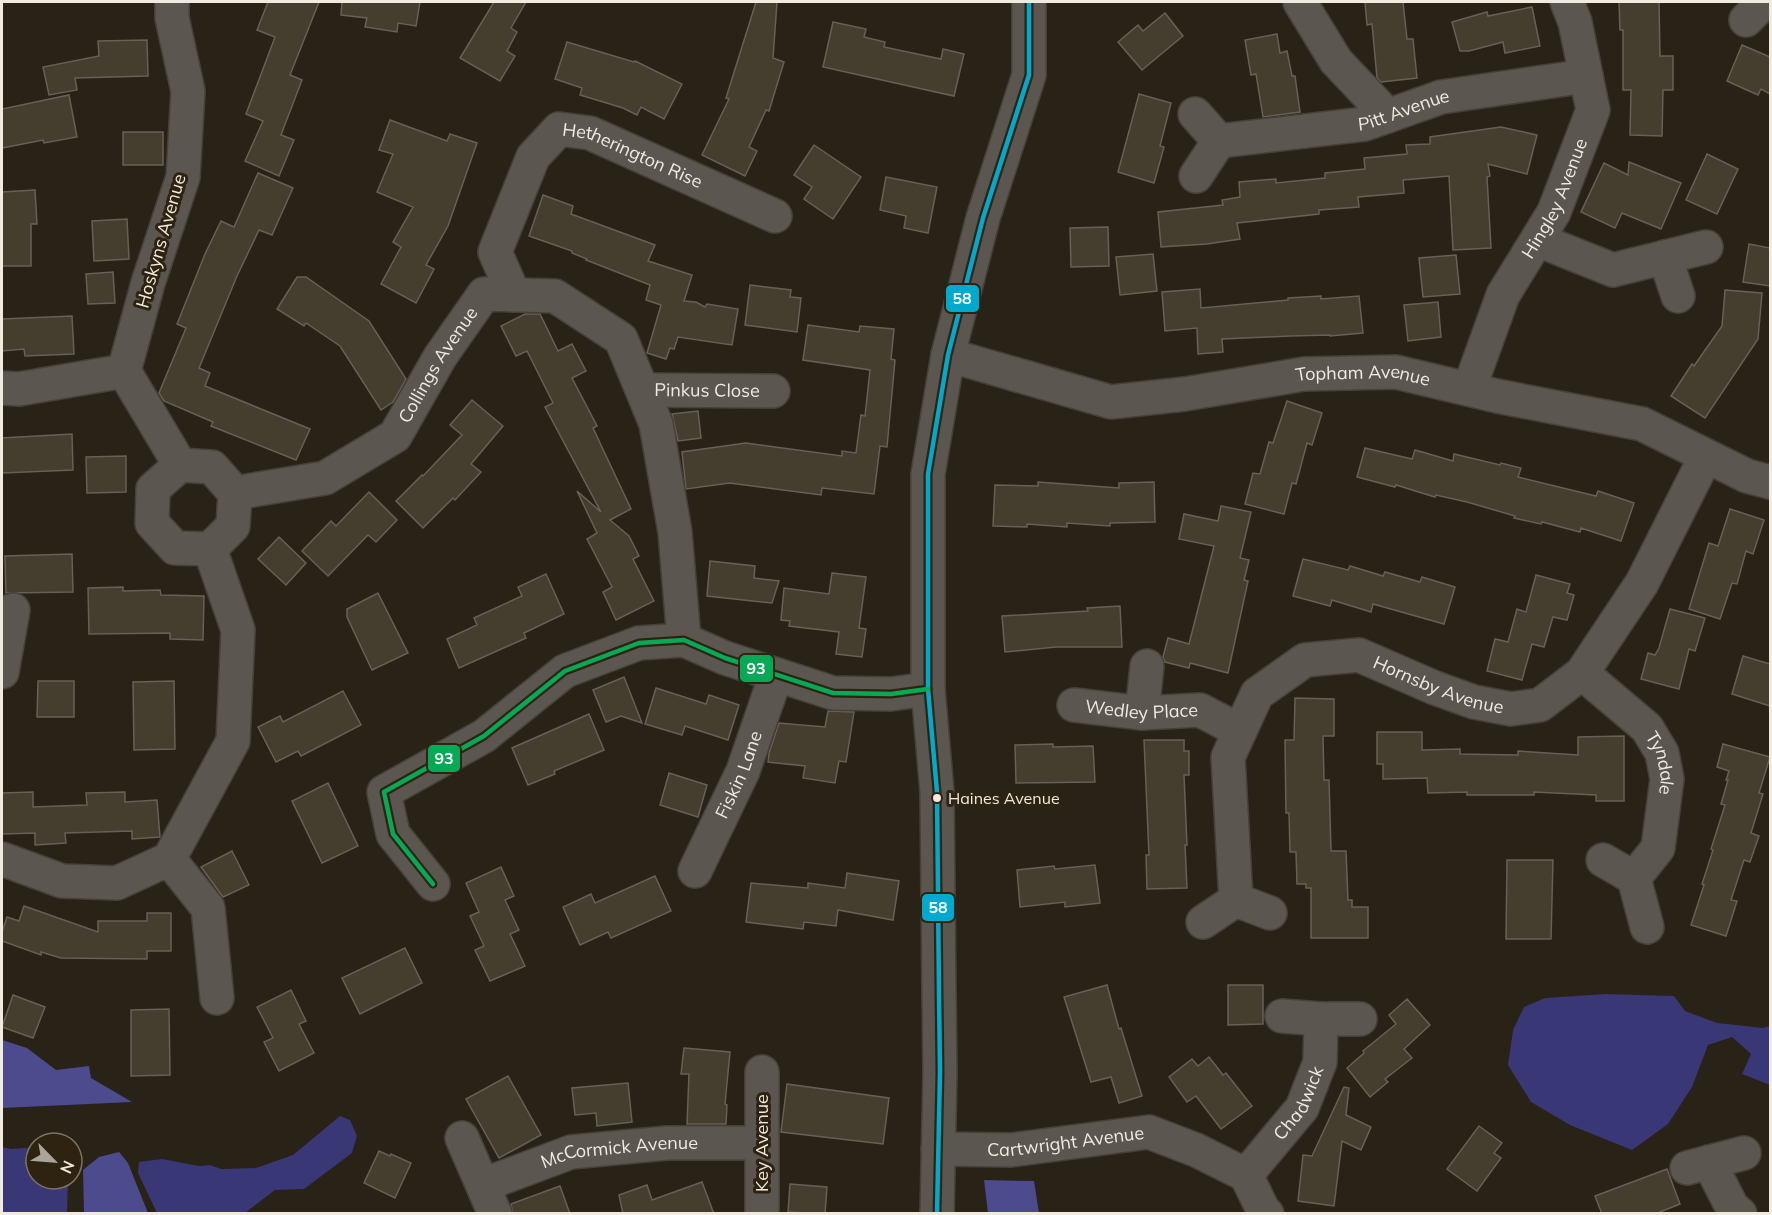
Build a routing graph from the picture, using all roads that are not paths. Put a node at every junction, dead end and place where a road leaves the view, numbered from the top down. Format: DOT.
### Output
graph roads {
  1 [pos="172,2"];
  2 [pos="1029,2"];
  3 [pos="1300,2"];
  4 [pos="1567,2"];
  5 [pos="1586,76"];
  6 [pos="1195,114"];
  7 [pos="1388,116"];
  8 [pos="1219,141"];
  9 [pos="1196,176"];
  10 [pos="775,216"];
  11 [pos="1538,240"];
  12 [pos="1706,247"];
  13 [pos="1665,257"];
  14 [pos="514,295"];
  15 [pos="1678,296"];
  16 [pos="948,356"];
  17 [pos="124,371"];
  18 [pos="2,388"];
  19 [pos="1468,389"];
  20 [pos="642,390"];
  21 [pos="773,391"];
  22 [pos="1707,456"];
  23 [pos="180,465"];
  24 [pos="1770,482"];
  25 [pos="235,494"];
  26 [pos="210,549"];
  27 [pos="13,610"];
  28 [pos="684,640"];
  29 [pos="1147,666"];
  30 [pos="2,672"];
  31 [pos="1582,673"];
  32 [pos="776,675"];
  33 [pos="928,689"];
  34 [pos="1074,705"];
  35 [pos="1142,713"];
  36 [pos="1240,731"];
  37 [pos="2,859"];
  38 [pos="169,859"];
  39 [pos="1603,860"];
  40 [pos="695,871"];
  41 [pos="1634,878"];
  42 [pos="433,884"];
  43 [pos="1236,900"];
  44 [pos="1270,913"];
  45 [pos="1203,922"];
  46 [pos="1647,927"];
  47 [pos="218,998"];
  48 [pos="1282,1016"];
  49 [pos="1321,1019"];
  50 [pos="1360,1019"];
  51 [pos="762,1072"];
  52 [pos="462,1137"];
  53 [pos="762,1143"];
  54 [pos="938,1149"];
  55 [pos="1744,1153"];
  56 [pos="1246,1175"];
  57 [pos="489,1199"];
  58 [pos="762,1214"];
  59 [pos="937,1214"];
  60 [pos="1267,1214"];
  61 [pos="1740,1214"];
  1 -- 17 [label="street, Hoskyns Avenue"];
  2 -- 16 [label="street"];
  3 -- 7 [label="street"];
  4 -- 5 [label="street, Hingley Avenue"];
  5 -- 7 [label="street, Pitt Avenue"];
  5 -- 11 [label="street, Hingley Avenue"];
  6 -- 8 [label="street"];
  7 -- 8 [label="street, Pitt Avenue"];
  8 -- 9 [label="street"];
  10 -- 14 [label="street, Hetherington Rise"];
  11 -- 13 [label="street"];
  11 -- 19 [label="street, Hingley Avenue"];
  12 -- 13 [label="street"];
  13 -- 15 [label="street"];
  14 -- 20 [label="street, Collings Avenue"];
  14 -- 25 [label="street, Collings Avenue"];
  16 -- 19 [label="street, Topham Avenue"];
  16 -- 33 [label="street"];
  17 -- 18 [label="street"];
  17 -- 23 [label="street"];
  19 -- 22 [label="street, Topham Avenue"];
  20 -- 21 [label="street, Pinkus Close"];
  20 -- 28 [label="street, Collings Avenue"];
  22 -- 24 [label="street, Topham Avenue"];
  22 -- 31 [label="street, Hornsby Avenue"];
  23 -- 25 [label="street"];
  23 -- 26 [label="street"];
  25 -- 26 [label="street"];
  26 -- 38 [label="street"];
  27 -- 30 [label="street"];
  28 -- 32 [label="street"];
  28 -- 42 [label="street"];
  29 -- 35 [label="street"];
  31 -- 36 [label="street, Hornsby Avenue"];
  31 -- 41 [label="street, Tyndale"];
  32 -- 33 [label="street"];
  32 -- 40 [label="street, Fiskin Lane"];
  33 -- 54 [label="street"];
  34 -- 35 [label="street, Wedley Place"];
  35 -- 36 [label="street, Wedley Place"];
  36 -- 43 [label="street, Hornsby Avenue"];
  37 -- 38 [label="street"];
  38 -- 47 [label="street"];
  39 -- 41 [label="street"];
  41 -- 46 [label="street"];
  43 -- 44 [label="street"];
  43 -- 45 [label="street"];
  48 -- 49 [label="street"];
  49 -- 50 [label="street"];
  49 -- 56 [label="street, Chadwick"];
  51 -- 53 [label="street, Key Avenue"];
  52 -- 57 [label="street, McCormick Avenue"];
  53 -- 57 [label="street, McCormick Avenue"];
  53 -- 58 [label="street, Key Avenue"];
  54 -- 56 [label="street, Cartwright Avenue"];
  54 -- 59 [label="street"];
  55 -- 61 [label="street"];
  56 -- 60 [label="street"];
}
